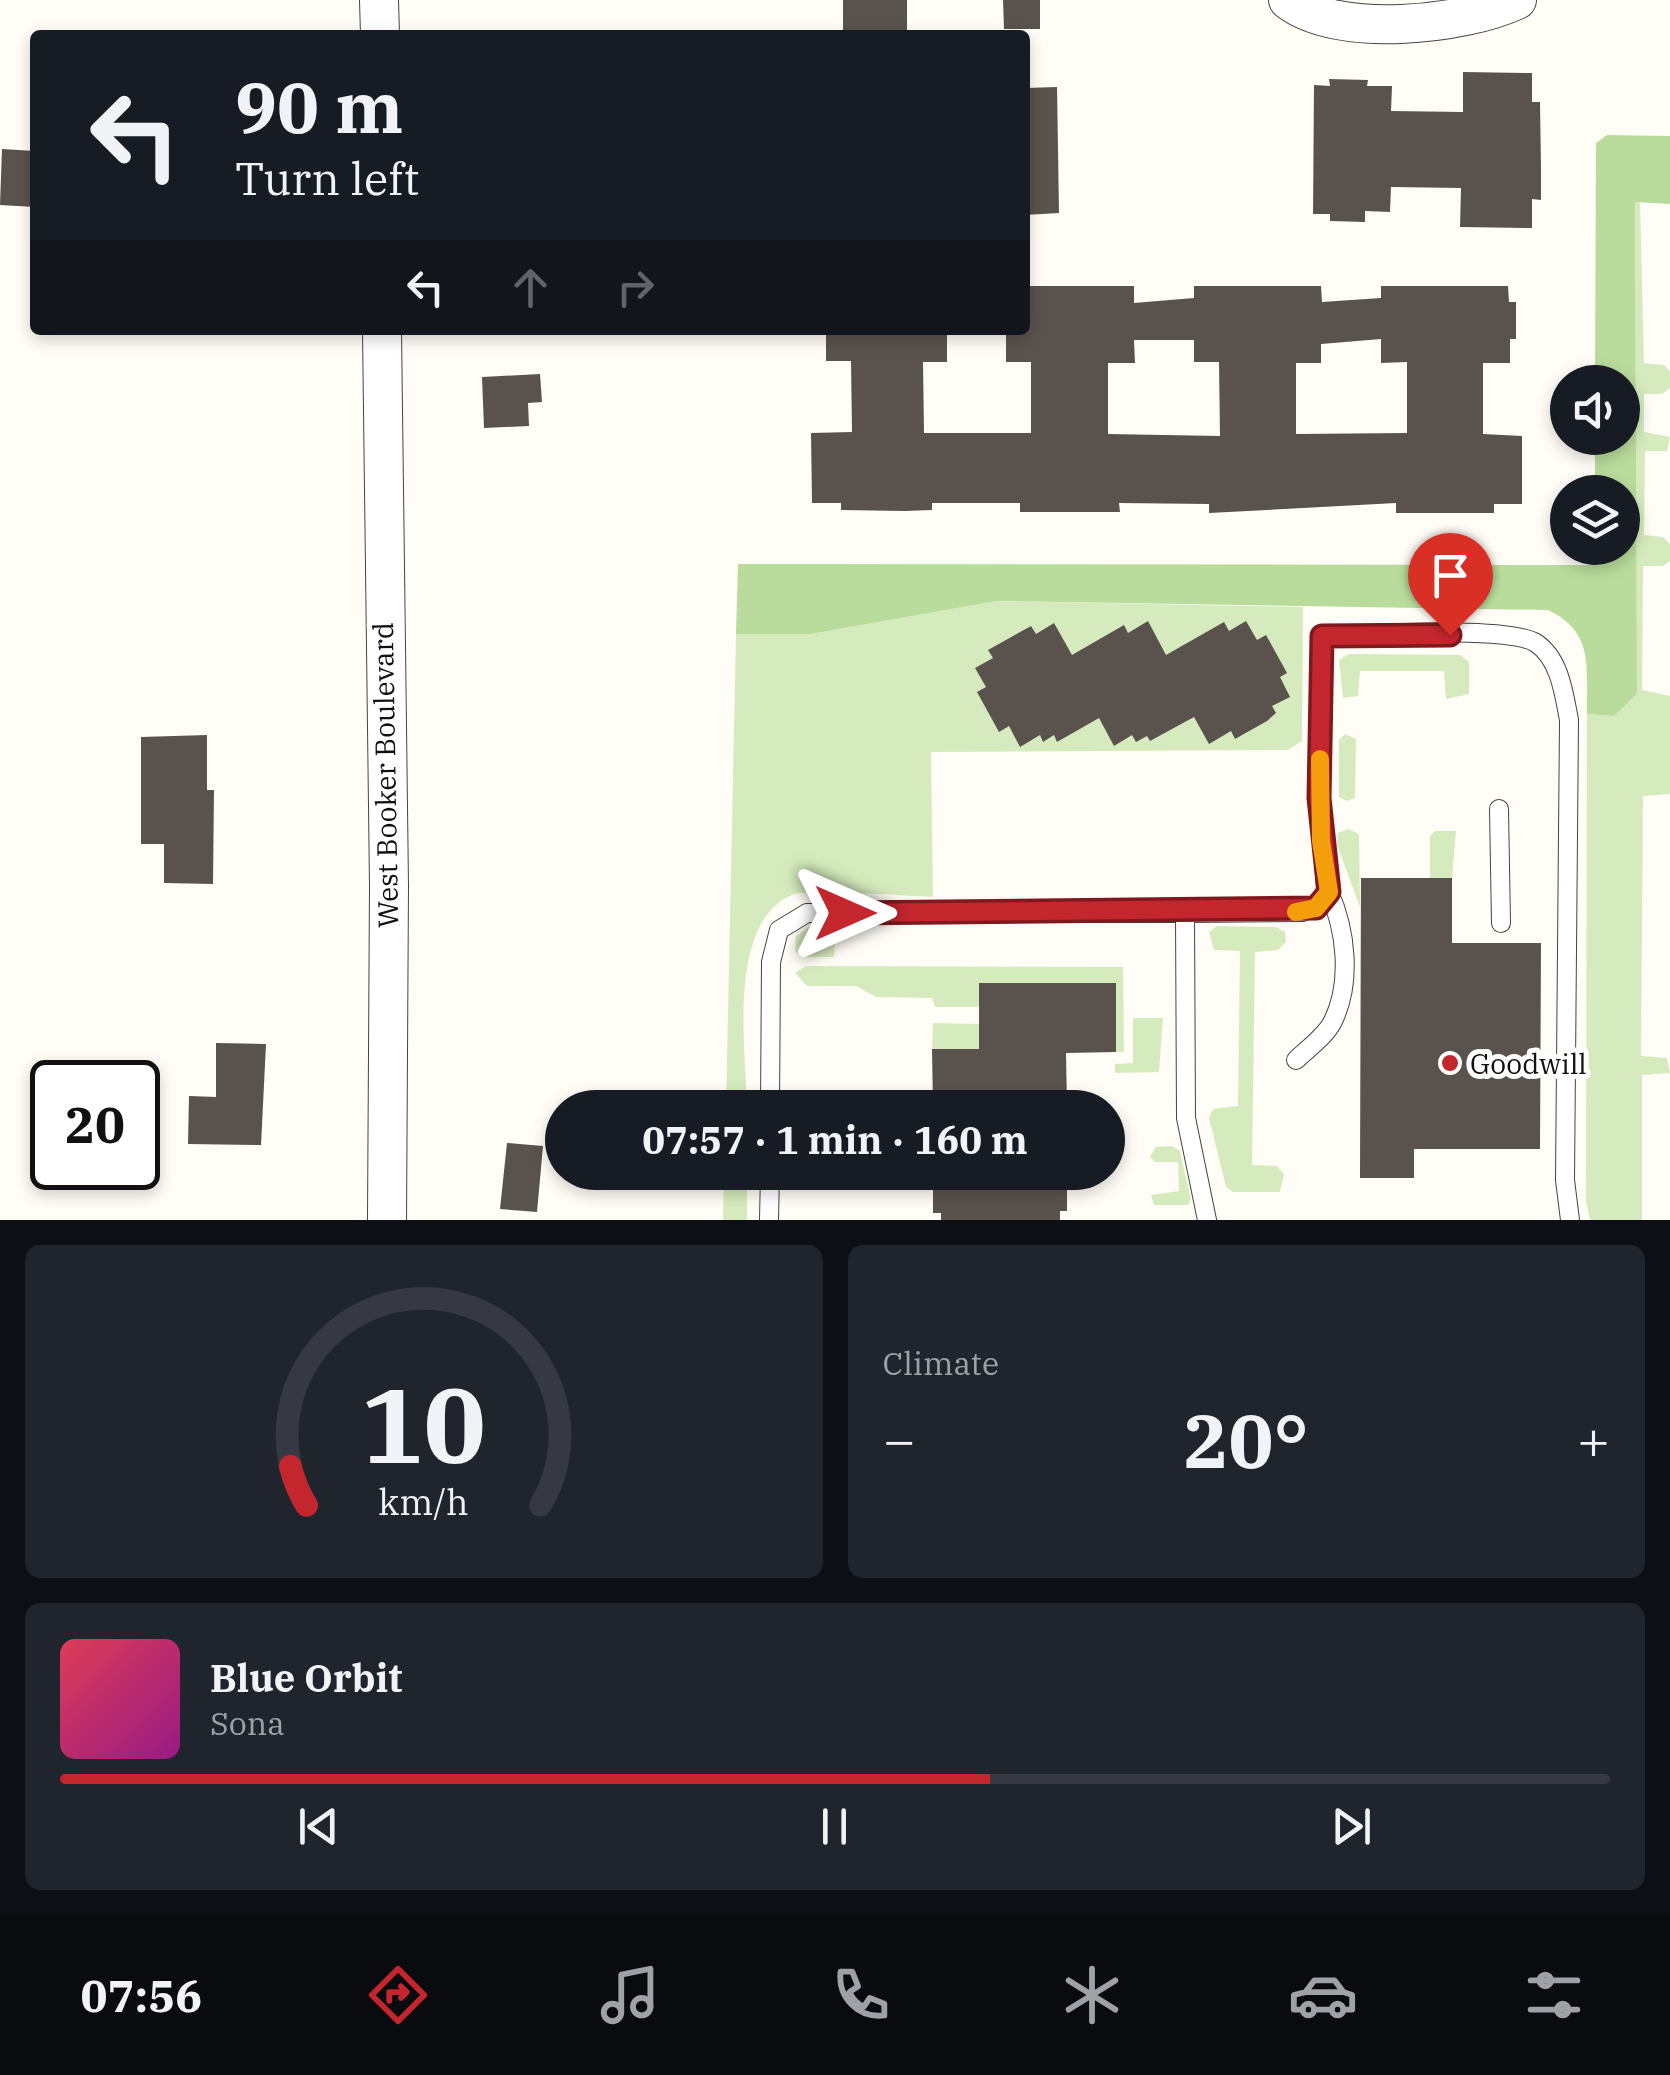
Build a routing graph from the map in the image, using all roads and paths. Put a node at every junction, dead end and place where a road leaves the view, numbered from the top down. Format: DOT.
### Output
graph roads {
  1 [pos="379,0"];
  2 [pos="1288,0"];
  3 [pos="1517,0"];
  4 [pos="380,30"];
  5 [pos="382,335"];
  6 [pos="1500,808"];
  7 [pos="1329,892"];
  8 [pos="1185,913"];
  9 [pos="1501,923"];
  10 [pos="1296,1060"];
  11 [pos="770,1090"];
  12 [pos="770,1190"];
  13 [pos="387,1220"];
  14 [pos="769,1220"];
  15 [pos="1207,1220"];
  16 [pos="1570,1220"];
  1 -- 4 [label="street"];
  2 -- 3 [label="street"];
  5 -- 13 [label="street, West Booker Boulevard"];
  6 -- 9 [label="lane"];
  7 -- 8 [label="lane"];
  7 -- 10 [label="lane"];
  7 -- 16 [label="lane"];
  8 -- 11 [label="lane"];
  8 -- 15 [label="lane"];
  12 -- 14 [label="lane"];
}
